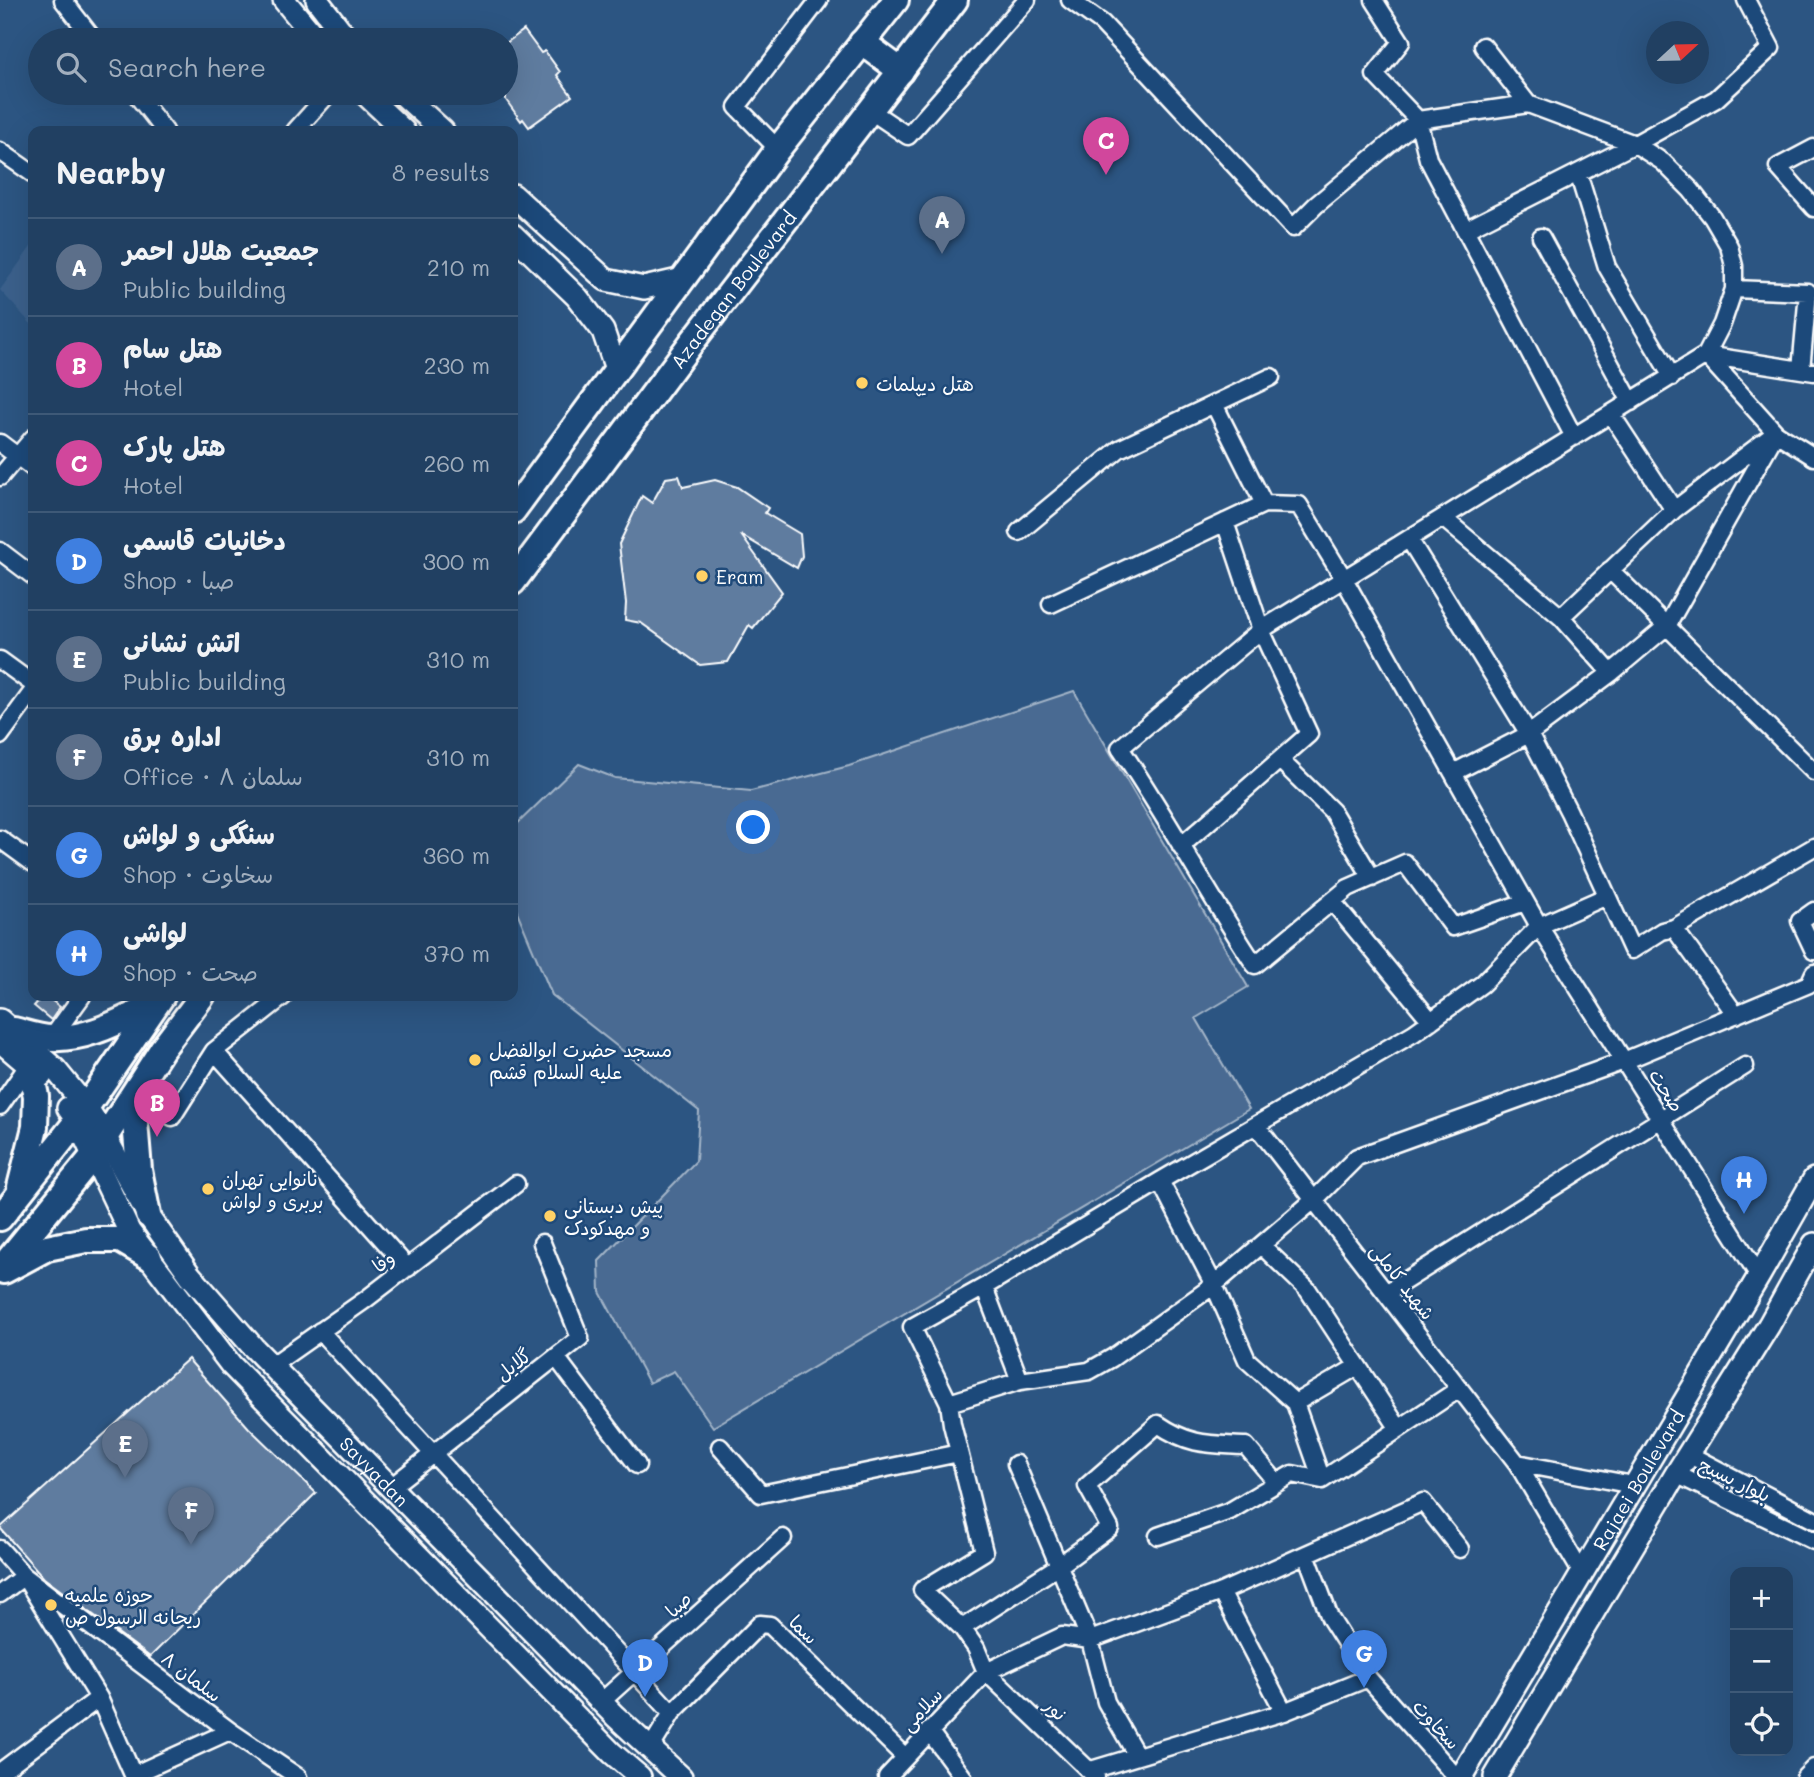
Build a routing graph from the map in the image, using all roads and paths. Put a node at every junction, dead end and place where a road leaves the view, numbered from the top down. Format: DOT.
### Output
graph roads {
  1 [pos="63,0"];
  2 [pos="284,0"];
  3 [pos="818,0"];
  4 [pos="896,0"];
  5 [pos="955,0"];
  6 [pos="1027,0"];
  7 [pos="1070,0"];
  8 [pos="1374,0"];
  9 [pos="1746,0"];
  10 [pos="321,2"];
  11 [pos="300,20"];
  12 [pos="85,28"];
  13 [pos="307,28"];
  14 [pos="339,28"];
  15 [pos="862,41"];
  16 [pos="1483,46"];
  17 [pos="901,71"];
  18 [pos="1528,104"];
  19 [pos="144,105"];
  20 [pos="318,105"];
  21 [pos="377,105"];
  22 [pos="414,105"];
  23 [pos="871,111"];
  24 [pos="1418,120"];
  25 [pos="161,126"];
  26 [pos="299,126"];
  27 [pos="399,126"];
  28 [pos="437,126"];
  29 [pos="1635,144"];
  30 [pos="1814,148"];
  31 [pos="778,149"];
  32 [pos="0,150"];
  33 [pos="28,170"];
  34 [pos="1578,173"];
  35 [pos="518,200"];
  36 [pos="1814,208"];
  37 [pos="1465,230"];
  38 [pos="1541,237"];
  39 [pos="518,240"];
  40 [pos="683,279"];
  41 [pos="1811,288"];
  42 [pos="1734,289"];
  43 [pos="1706,355"];
  44 [pos="616,369"];
  45 [pos="1807,371"];
  46 [pos="1270,377"];
  47 [pos="1672,377"];
  48 [pos="1631,402"];
  49 [pos="1214,404"];
  50 [pos="1611,414"];
  51 [pos="1776,433"];
  52 [pos="1574,437"];
  53 [pos="0,443"];
  54 [pos="28,444"];
  55 [pos="18,456"];
  56 [pos="1814,457"];
  57 [pos="28,464"];
  58 [pos="0,477"];
  59 [pos="518,504"];
  60 [pos="1264,504"];
  61 [pos="1674,510"];
  62 [pos="1443,518"];
  63 [pos="1225,523"];
  64 [pos="1019,532"];
  65 [pos="1409,539"];
  66 [pos="0,551"];
  67 [pos="1610,570"];
  68 [pos="28,572"];
  69 [pos="518,575"];
  70 [pos="1344,579"];
  71 [pos="1051,604"];
  72 [pos="1561,617"];
  73 [pos="1667,626"];
  74 [pos="1261,630"];
  75 [pos="0,660"];
  76 [pos="1611,673"];
  77 [pos="28,680"];
  78 [pos="28,698"];
  79 [pos="1529,734"];
  80 [pos="0,736"];
  81 [pos="1280,760"];
  82 [pos="1814,772"];
  83 [pos="1453,773"];
  84 [pos="0,839"];
  85 [pos="1181,846"];
  86 [pos="1814,848"];
  87 [pos="28,859"];
  88 [pos="1372,878"];
  89 [pos="1607,896"];
  90 [pos="1332,901"];
  91 [pos="1525,902"];
  92 [pos="1814,911"];
  93 [pos="1539,926"];
  94 [pos="1674,928"];
  95 [pos="1814,951"];
  96 [pos="1814,973"];
  97 [pos="78,1001"];
  98 [pos="157,1001"];
  99 [pos="158,1001"];
  100 [pos="198,1001"];
  101 [pos="278,1001"];
  102 [pos="1736,1015"];
  103 [pos="1431,1021"];
  104 [pos="5,1030"];
  105 [pos="51,1038"];
  106 [pos="214,1051"];
  107 [pos="1624,1061"];
  108 [pos="29,1064"];
  109 [pos="1745,1066"];
  110 [pos="143,1078"];
  111 [pos="0,1106"];
  112 [pos="82,1114"];
  113 [pos="172,1117"];
  114 [pos="1661,1119"];
  115 [pos="1256,1125"];
  116 [pos="99,1146"];
  117 [pos="1814,1179"];
  118 [pos="1160,1181"];
  119 [pos="516,1184"];
  120 [pos="19,1194"];
  121 [pos="1314,1200"];
  122 [pos="148,1216"];
  123 [pos="0,1218"];
  124 [pos="542,1242"];
  125 [pos="1814,1244"];
  126 [pos="1261,1245"];
  127 [pos="149,1257"];
  128 [pos="408,1268"];
  129 [pos="0,1272"];
  130 [pos="1759,1276"];
  131 [pos="1214,1285"];
  132 [pos="984,1287"];
  133 [pos="1385,1293"];
  134 [pos="320,1331"];
  135 [pos="253,1347"];
  136 [pos="556,1357"];
  137 [pos="232,1365"];
  138 [pos="271,1366"];
  139 [pos="1358,1366"];
  140 [pos="1020,1381"];
  141 [pos="1459,1389"];
  142 [pos="949,1403"];
  143 [pos="1295,1403"];
  144 [pos="1399,1429"];
  145 [pos="720,1447"];
  146 [pos="959,1453"];
  147 [pos="434,1454"];
  148 [pos="1688,1454"];
  149 [pos="1517,1463"];
  150 [pos="1016,1464"];
  151 [pos="638,1465"];
  152 [pos="1675,1474"];
  153 [pos="1322,1480"];
  154 [pos="1277,1483"];
  155 [pos="1633,1485"];
  156 [pos="391,1488"];
  157 [pos="1814,1520"];
  158 [pos="1158,1536"];
  159 [pos="783,1538"];
  160 [pos="1814,1541"];
  161 [pos="0,1549"];
  162 [pos="1460,1549"];
  163 [pos="1306,1554"];
  164 [pos="1060,1565"];
  165 [pos="1581,1572"];
  166 [pos="24,1576"];
  167 [pos="1221,1592"];
  168 [pos="0,1594"];
  169 [pos="962,1629"];
  170 [pos="1090,1640"];
  171 [pos="633,1672"];
  172 [pos="986,1672"];
  173 [pos="1368,1678"];
  174 [pos="100,1698"];
  175 [pos="601,1702"];
  176 [pos="1284,1712"];
  177 [pos="672,1713"];
  178 [pos="230,1731"];
  179 [pos="929,1731"];
  180 [pos="650,1749"];
  181 [pos="1137,1756"];
  182 [pos="905,1757"];
  183 [pos="1814,1768"];
  184 [pos="0,1772"];
  185 [pos="1093,1774"];
  186 [pos="133,1776"];
  187 [pos="298,1777"];
  188 [pos="640,1777"];
  189 [pos="681,1777"];
  190 [pos="887,1777"];
  191 [pos="963,1777"];
  192 [pos="1458,1777"];
  193 [pos="1495,1777"];
  194 [pos="1805,1777"];
  1 -- 12 [label="street"];
  2 -- 11 [label="main road"];
  3 -- 31 [label="street"];
  4 -- 15 [label="main road"];
  5 -- 17 [label="main road, Azadegan Boulevard"];
  6 -- 23 [label="street"];
  7 -- 24 [label="street"];
  8 -- 24 [label="street"];
  9 -- 29 [label="street"];
  10 -- 11 [label="main road"];
  10 -- 14 [label="main road"];
  11 -- 13 [label="main road"];
  15 -- 17 [label="main road"];
  15 -- 31 [label="main road"];
  16 -- 18 [label="street"];
  17 -- 23 [label="main road, Azadegan Boulevard"];
  18 -- 24 [label="street"];
  18 -- 29 [label="street"];
  19 -- 25 [label="street"];
  20 -- 26 [label="street"];
  21 -- 27 [label="main road"];
  22 -- 28 [label="main road"];
  23 -- 69 [label="main road, Azadegan Boulevard"];
  24 -- 37 [label="street"];
  29 -- 34 [label="street"];
  29 -- 42 [label="street"];
  30 -- 36 [label="street"];
  31 -- 40 [label="main road"];
  32 -- 33 [label="street"];
  34 -- 37 [label="street"];
  34 -- 47 [label="street"];
  35 -- 40 [label="main road"];
  37 -- 52 [label="street"];
  38 -- 48 [label="street"];
  39 -- 44 [label="main road"];
  40 -- 44 [label="main road"];
  41 -- 42 [label="street"];
  41 -- 45 [label="street"];
  42 -- 43 [label="street"];
  43 -- 45 [label="street"];
  43 -- 47 [label="street"];
  43 -- 51 [label="street"];
  44 -- 59 [label="main road"];
  46 -- 49 [label="street"];
  47 -- 48 [label="street"];
  48 -- 50 [label="street"];
  49 -- 60 [label="street"];
  49 -- 64 [label="street"];
  50 -- 52 [label="street"];
  50 -- 61 [label="street"];
  51 -- 56 [label="street"];
  51 -- 61 [label="street"];
  51 -- 73 [label="street"];
  52 -- 62 [label="street"];
  53 -- 55 [label="street"];
  54 -- 55 [label="street"];
  55 -- 57 [label="street"];
  55 -- 58 [label="street"];
  60 -- 63 [label="street"];
  60 -- 70 [label="street, صحت"];
  61 -- 67 [label="street"];
  62 -- 65 [label="street"];
  62 -- 72 [label="street"];
  63 -- 71 [label="street"];
  63 -- 74 [label="street"];
  65 -- 70 [label="street"];
  65 -- 79 [label="street"];
  66 -- 68 [label="street"];
  67 -- 72 [label="street"];
  67 -- 73 [label="street"];
  70 -- 74 [label="street"];
  70 -- 83 [label="street, صحت"];
  72 -- 76 [label="street"];
  73 -- 76 [label="street"];
  73 -- 82 [label="street"];
  74 -- 81 [label="street"];
  74 -- 85 [label="street"];
  75 -- 77 [label="street"];
  76 -- 79 [label="street"];
  78 -- 80 [label="street"];
  79 -- 83 [label="street"];
  79 -- 89 [label="street"];
  81 -- 85 [label="street"];
  81 -- 88 [label="street"];
  83 -- 91 [label="street, صحت"];
  84 -- 87 [label="street"];
  85 -- 90 [label="street"];
  86 -- 94 [label="street"];
  88 -- 90 [label="street"];
  88 -- 91 [label="street"];
  89 -- 93 [label="street"];
  89 -- 94 [label="street"];
  90 -- 103 [label="street"];
  91 -- 93 [label="street, صحت"];
  92 -- 95 [label="street"];
  93 -- 103 [label="street"];
  93 -- 107 [label="street, صحت"];
  94 -- 102 [label="street"];
  96 -- 102 [label="street"];
  97 -- 105 [label="street"];
  98 -- 105 [label="main road"];
  99 -- 112 [label="main road"];
  100 -- 110 [label="main road"];
  101 -- 106 [label="street"];
  102 -- 107 [label="street"];
  103 -- 115 [label="street"];
  104 -- 105 [label="main road"];
  104 -- 108 [label="main road"];
  104 -- 112 [label="main road"];
  106 -- 113 [label="street"];
  106 -- 128 [label="street"];
  107 -- 114 [label="street, صحت"];
  107 -- 121 [label="street"];
  108 -- 111 [label="street"];
  108 -- 112 [label="main road"];
  108 -- 120 [label="main road"];
  109 -- 114 [label="street"];
  110 -- 116 [label="main road"];
  110 -- 122 [label="main road"];
  112 -- 116 [label="main road"];
  112 -- 120 [label="main road"];
  114 -- 130 [label="street, صحت"];
  114 -- 133 [label="street"];
  115 -- 118 [label="street"];
  115 -- 121 [label="street, شهید کاملی"];
  116 -- 122 [label="main road, Sayyadan"];
  116 -- 127 [label="main road, Sayyadan"];
  116 -- 129 [label="main road"];
  117 -- 130 [label="main road, Rajaei Boulevard"];
  118 -- 131 [label="street"];
  118 -- 132 [label="street"];
  119 -- 128 [label="street, وفا"];
  120 -- 123 [label="main road"];
  121 -- 126 [label="street"];
  121 -- 133 [label="street, شهید کاملی"];
  122 -- 135 [label="main road, Sayyadan"];
  124 -- 136 [label="street, گلایل"];
  125 -- 148 [label="main road, Rajaei Boulevard"];
  126 -- 131 [label="street"];
  126 -- 139 [label="street"];
  127 -- 129 [label="main road"];
  127 -- 137 [label="main road, Sayyadan"];
  128 -- 134 [label="street, وفا"];
  130 -- 155 [label="main road, Rajaei Boulevard"];
  131 -- 140 [label="street"];
  131 -- 143 [label="street"];
  132 -- 140 [label="street"];
  132 -- 142 [label="street"];
  133 -- 141 [label="street, شهید کاملی"];
  134 -- 138 [label="street, وفا"];
  134 -- 147 [label="street"];
  135 -- 137 [label="main road"];
  135 -- 138 [label="main road, Sayyadan"];
  136 -- 147 [label="street, گلایل"];
  136 -- 151 [label="street"];
  137 -- 188 [label="main road, Sayyadan"];
  138 -- 156 [label="main road, Sayyadan"];
  139 -- 143 [label="street"];
  139 -- 144 [label="street"];
  140 -- 142 [label="street"];
  141 -- 144 [label="street"];
  141 -- 149 [label="street, شهید کاملی"];
  142 -- 146 [label="street"];
  143 -- 153 [label="street"];
  144 -- 153 [label="street"];
  145 -- 146 [label="street"];
  146 -- 169 [label="street"];
  147 -- 156 [label="street, گلایل"];
  147 -- 171 [label="street"];
  148 -- 152 [label="main road, Rajaei Boulevard"];
  148 -- 157 [label="street, بلوار بسیج"];
  149 -- 155 [label="street"];
  149 -- 165 [label="street, شهید کاملی"];
  150 -- 164 [label="street"];
  152 -- 160 [label="street, بلوار بسیج"];
  152 -- 193 [label="main road, Rajaei Boulevard"];
  153 -- 154 [label="street"];
  154 -- 158 [label="street"];
  154 -- 164 [label="street"];
  155 -- 165 [label="main road, Rajaei Boulevard"];
  156 -- 175 [label="main road, Sayyadan"];
  159 -- 171 [label="street, صبا"];
  161 -- 166 [label="street, سلمان ۸"];
  162 -- 163 [label="street"];
  163 -- 167 [label="street"];
  163 -- 173 [label="street, سخاوت"];
  164 -- 169 [label="street"];
  164 -- 170 [label="street"];
  165 -- 192 [label="main road, Rajaei Boulevard"];
  166 -- 168 [label="street"];
  166 -- 174 [label="street"];
  166 -- 178 [label="street, سلمان ۸"];
  167 -- 170 [label="street"];
  167 -- 176 [label="street"];
  169 -- 172 [label="street"];
  170 -- 172 [label="street"];
  170 -- 181 [label="street"];
  171 -- 175 [label="street, صبا"];
  171 -- 177 [label="street"];
  172 -- 179 [label="street, سلامی"];
  172 -- 185 [label="street, نور"];
  173 -- 176 [label="street"];
  173 -- 192 [label="street, سخاوت"];
  174 -- 184 [label="street"];
  174 -- 186 [label="street"];
  175 -- 180 [label="main road, Sayyadan"];
  176 -- 181 [label="street"];
  177 -- 180 [label="street, سما"];
  177 -- 182 [label="street, سما"];
  178 -- 186 [label="street"];
  178 -- 187 [label="street, سلمان ۸"];
  179 -- 182 [label="street, سلامی"];
  179 -- 191 [label="street"];
  180 -- 189 [label="main road, Sayyadan"];
  181 -- 185 [label="street"];
  182 -- 190 [label="street, سلامی"];
  183 -- 194 [label="street"];
}
